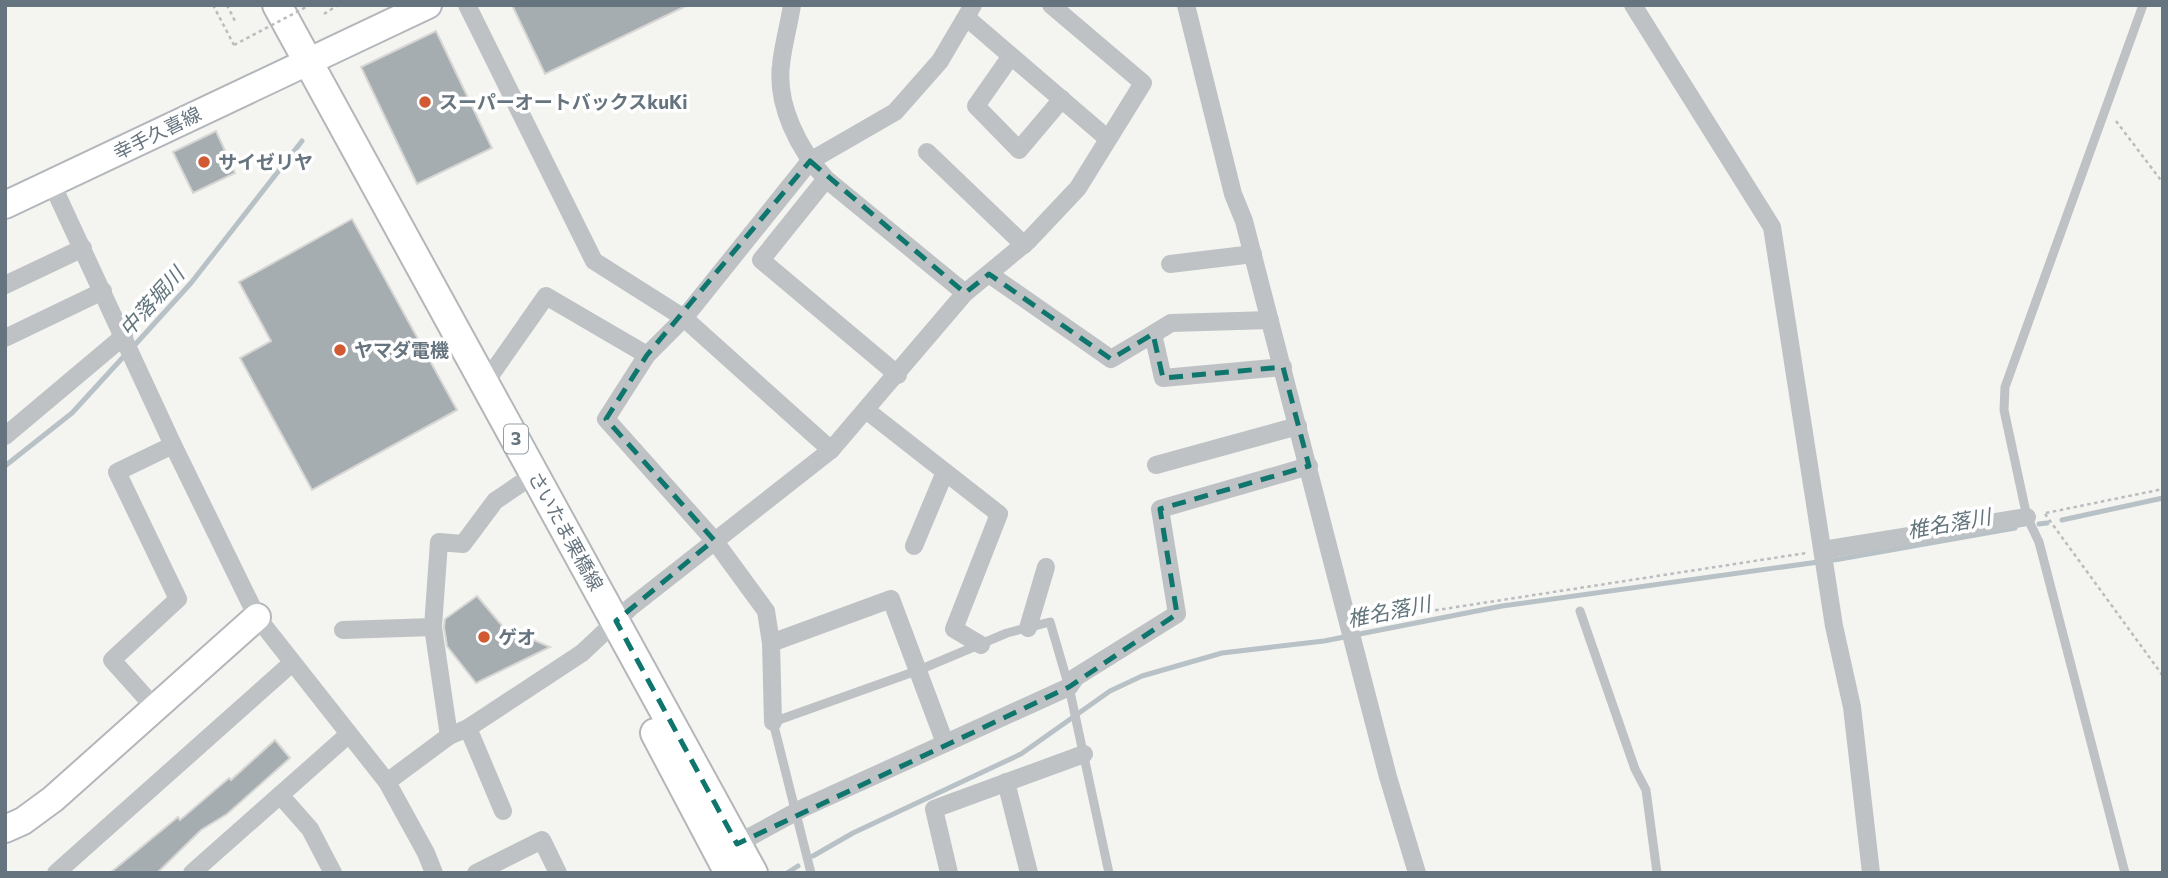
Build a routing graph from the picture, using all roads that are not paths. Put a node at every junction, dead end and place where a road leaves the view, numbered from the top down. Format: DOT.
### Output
graph roads {
  1 [pos="258,5"];
  2 [pos="277,5"];
  3 [pos="428,5"];
  4 [pos="467,5"];
  5 [pos="792,5"];
  6 [pos="1051,5"];
  7 [pos="1186,5"];
  8 [pos="1633,5"];
  9 [pos="2143,5"];
  10 [pos="970,11"];
  11 [pos="1011,56"];
  12 [pos="301,66"];
  13 [pos="1062,99"];
  14 [pos="1108,139"];
  15 [pos="927,152"];
  16 [pos="810,162"];
  17 [pos="826,179"];
  18 [pos="52,184"];
  19 [pos="5,205"];
  20 [pos="1024,245"];
  21 [pos="83,248"];
  22 [pos="1253,254"];
  23 [pos="1170,264"];
  24 [pos="989,274"];
  25 [pos="5,285"];
  26 [pos="103,291"];
  27 [pos="965,293"];
  28 [pos="684,318"];
  29 [pos="1270,320"];
  30 [pos="1153,334"];
  31 [pos="124,337"];
  32 [pos="5,338"];
  33 [pos="648,355"];
  34 [pos="1283,367"];
  35 [pos="898,375"];
  36 [pos="485,383"];
  37 [pos="866,410"];
  38 [pos="1298,426"];
  39 [pos="5,436"];
  40 [pos="173,445"];
  41 [pos="831,450"];
  42 [pos="1156,465"];
  43 [pos="1309,466"];
  44 [pos="945,472"];
  45 [pos="520,484"];
  46 [pos="2027,517"];
  47 [pos="715,540"];
  48 [pos="915,547"];
  49 [pos="1823,550"];
  50 [pos="1046,567"];
  51 [pos="1580,611"];
  52 [pos="257,617"];
  53 [pos="433,627"];
  54 [pos="609,627"];
  55 [pos="1028,628"];
  56 [pos="343,630"];
  57 [pos="771,643"];
  58 [pos="981,645"];
  59 [pos="292,663"];
  60 [pos="919,670"];
  61 [pos="1069,687"];
  62 [pos="155,708"];
  63 [pos="773,722"];
  64 [pos="468,728"];
  65 [pos="349,734"];
  66 [pos="449,736"];
  67 [pos="945,743"];
  68 [pos="1084,754"];
  69 [pos="387,782"];
  70 [pos="1006,782"];
  71 [pos="279,795"];
  72 [pos="503,811"];
  73 [pos="796,812"];
  74 [pos="5,829"];
  75 [pos="737,844"];
  76 [pos="55,873"];
  77 [pos="192,873"];
  78 [pos="333,873"];
  79 [pos="434,873"];
  80 [pos="476,873"];
  81 [pos="558,873"];
  82 [pos="729,873"];
  83 [pos="753,873"];
  84 [pos="811,873"];
  85 [pos="949,873"];
  86 [pos="1029,873"];
  87 [pos="1109,873"];
  88 [pos="1417,873"];
  89 [pos="1657,873"];
  90 [pos="1871,873"];
  91 [pos="2124,873"];
  1 -- 12 [label="main road, さいたま栗橋線 / 3"];
  2 -- 12 [label="main road, さいたま栗橋線 / 3"];
  3 -- 12 [label="street, 幸手久喜線"];
  4 -- 28 [label="street"];
  5 -- 16 [label="street"];
  6 -- 14 [label="street"];
  7 -- 22 [label="street"];
  8 -- 49 [label="street"];
  9 -- 46 [label="lane"];
  10 -- 11 [label="street"];
  10 -- 16 [label="street"];
  11 -- 13 [label="street"];
  11 -- 13 [label="street"];
  12 -- 18 [label="street, 幸手久喜線"];
  12 -- 36 [label="main road, さいたま栗橋線 / 3"];
  12 -- 45 [label="main road, さいたま栗橋線 / 3"];
  13 -- 14 [label="street"];
  14 -- 20 [label="street"];
  15 -- 20 [label="street"];
  16 -- 17 [label="street"];
  16 -- 28 [label="street"];
  17 -- 27 [label="street"];
  17 -- 35 [label="street"];
  18 -- 19 [label="street, 幸手久喜線"];
  18 -- 21 [label="street"];
  20 -- 24 [label="street"];
  21 -- 25 [label="street"];
  21 -- 26 [label="street"];
  22 -- 23 [label="street"];
  22 -- 29 [label="street"];
  24 -- 27 [label="street"];
  24 -- 30 [label="street"];
  26 -- 31 [label="street"];
  26 -- 32 [label="street"];
  27 -- 35 [label="street"];
  28 -- 33 [label="street"];
  28 -- 41 [label="street"];
  29 -- 30 [label="street"];
  29 -- 34 [label="street"];
  30 -- 34 [label="street"];
  31 -- 39 [label="street"];
  31 -- 40 [label="street"];
  33 -- 36 [label="street"];
  33 -- 47 [label="street"];
  34 -- 38 [label="street"];
  35 -- 37 [label="street"];
  36 -- 54 [label="main road, さいたま栗橋線 / 3"];
  37 -- 41 [label="street"];
  37 -- 44 [label="street"];
  38 -- 42 [label="street"];
  38 -- 43 [label="street"];
  40 -- 52 [label="street"];
  40 -- 62 [label="street"];
  41 -- 47 [label="street"];
  43 -- 61 [label="street"];
  43 -- 88 [label="street"];
  44 -- 48 [label="street"];
  44 -- 58 [label="street"];
  45 -- 53 [label="street"];
  45 -- 54 [label="main road, さいたま栗橋線 / 3"];
  46 -- 49 [label="street"];
  46 -- 91 [label="lane"];
  47 -- 54 [label="street"];
  47 -- 57 [label="street"];
  49 -- 90 [label="street"];
  50 -- 55 [label="street"];
  51 -- 89 [label="lane"];
  52 -- 59 [label="street"];
  52 -- 62 [label="street"];
  53 -- 56 [label="street"];
  53 -- 66 [label="street"];
  54 -- 64 [label="street"];
  54 -- 75 [label="main road, さいたま栗橋線 / 3"];
  54 -- 82 [label="main road, さいたま栗橋線 / 3"];
  55 -- 58 [label="lane"];
  55 -- 61 [label="lane"];
  57 -- 60 [label="street"];
  57 -- 63 [label="street"];
  58 -- 60 [label="lane"];
  59 -- 65 [label="street"];
  59 -- 76 [label="street"];
  60 -- 63 [label="lane"];
  60 -- 67 [label="street"];
  61 -- 67 [label="street"];
  61 -- 68 [label="lane"];
  62 -- 74 [label="street"];
  63 -- 73 [label="lane"];
  64 -- 66 [label="street"];
  64 -- 72 [label="street"];
  65 -- 69 [label="street"];
  65 -- 71 [label="street"];
  66 -- 69 [label="street"];
  67 -- 73 [label="street"];
  68 -- 70 [label="street"];
  68 -- 87 [label="lane"];
  69 -- 79 [label="street"];
  70 -- 85 [label="street"];
  70 -- 86 [label="street"];
  71 -- 77 [label="street"];
  71 -- 78 [label="street"];
  73 -- 75 [label="street"];
  73 -- 84 [label="lane"];
  75 -- 83 [label="main road, さいたま栗橋線 / 3"];
  80 -- 81 [label="street"];
}
